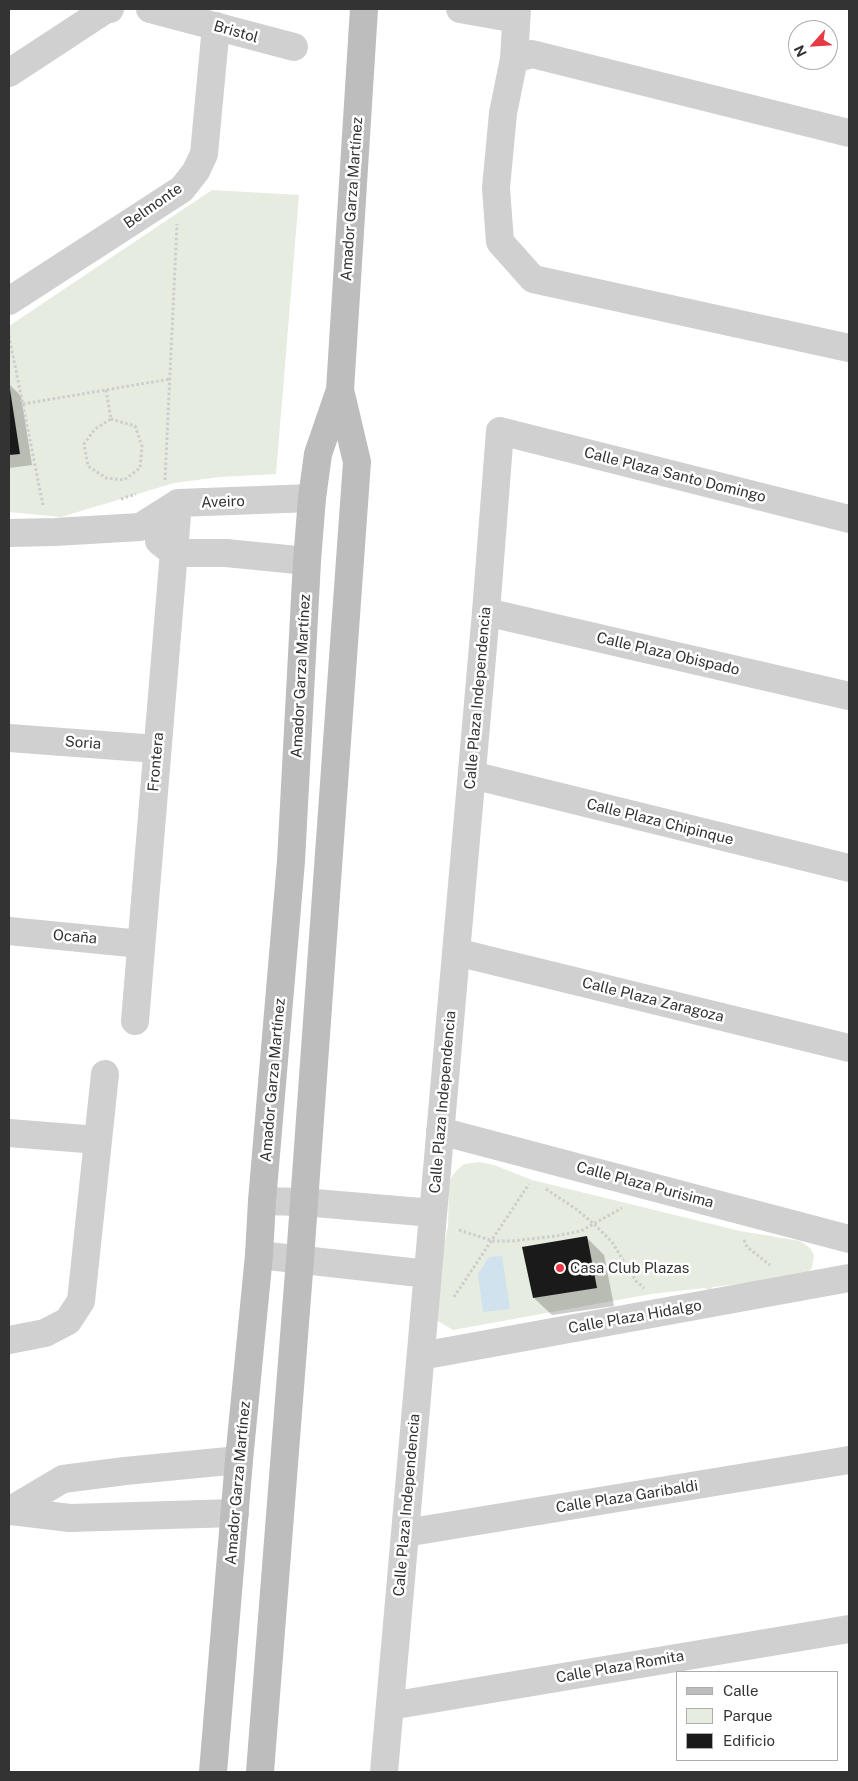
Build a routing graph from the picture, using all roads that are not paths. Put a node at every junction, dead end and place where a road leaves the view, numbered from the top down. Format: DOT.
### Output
graph roads {
  1 [pos="110,9"];
  2 [pos="150,9"];
  3 [pos="364,9"];
  4 [pos="460,9"];
  5 [pos="517,14"];
  6 [pos="216,26"];
  7 [pos="294,47"];
  8 [pos="514,59"];
  9 [pos="9,73"];
  10 [pos="849,133"];
  11 [pos="9,301"];
  12 [pos="849,348"];
  13 [pos="340,390"];
  14 [pos="500,431"];
  15 [pos="171,494"];
  16 [pos="312,498"];
  17 [pos="849,519"];
  18 [pos="140,526"];
  19 [pos="9,533"];
  20 [pos="174,553"];
  21 [pos="307,562"];
  22 [pos="486,612"];
  23 [pos="849,696"];
  24 [pos="9,738"];
  25 [pos="157,749"];
  26 [pos="472,775"];
  27 [pos="849,868"];
  28 [pos="9,931"];
  29 [pos="141,944"];
  30 [pos="456,952"];
  31 [pos="134,1022"];
  32 [pos="849,1048"];
  33 [pos="104,1074"];
  34 [pos="440,1131"];
  35 [pos="9,1133"];
  36 [pos="98,1140"];
  37 [pos="262,1201"];
  38 [pos="303,1202"];
  39 [pos="433,1212"];
  40 [pos="849,1239"];
  41 [pos="259,1255"];
  42 [pos="300,1259"];
  43 [pos="428,1274"];
  44 [pos="849,1278"];
  45 [pos="9,1340"];
  46 [pos="421,1356"];
  47 [pos="239,1460"];
  48 [pos="849,1460"];
  49 [pos="10,1511"];
  50 [pos="235,1513"];
  51 [pos="405,1533"];
  52 [pos="849,1629"];
  53 [pos="390,1706"];
  54 [pos="212,1772"];
  55 [pos="260,1772"];
  56 [pos="384,1772"];
  1 -- 9 [label="street"];
  2 -- 6 [label="street, Bristol"];
  3 -- 13 [label="street, Amador Garza Martínez"];
  4 -- 5 [label="street"];
  5 -- 8 [label="street"];
  6 -- 7 [label="street, Bristol"];
  6 -- 11 [label="street, Belmonte"];
  8 -- 10 [label="street"];
  8 -- 12 [label="street"];
  13 -- 16 [label="street, Amador Garza Martínez"];
  13 -- 38 [label="street, Amador Garza Martínez"];
  14 -- 17 [label="street, Calle Plaza Santo Domingo"];
  14 -- 22 [label="street, Calle Plaza Independencia"];
  15 -- 16 [label="street, Aveiro"];
  15 -- 18 [label="street, Aveiro"];
  15 -- 20 [label="street, Frontera"];
  16 -- 21 [label="street, Amador Garza Martínez"];
  18 -- 19 [label="street, Aveiro"];
  18 -- 20 [label="street"];
  20 -- 21 [label="street"];
  20 -- 25 [label="street, Frontera"];
  21 -- 37 [label="street, Amador Garza Martínez"];
  22 -- 23 [label="street, Calle Plaza Obispado"];
  22 -- 26 [label="street, Calle Plaza Independencia"];
  24 -- 25 [label="street, Soria"];
  25 -- 29 [label="street, Frontera"];
  26 -- 27 [label="street, Calle Plaza Chipinque"];
  26 -- 30 [label="street, Calle Plaza Independencia"];
  28 -- 29 [label="street, Ocaña"];
  29 -- 31 [label="street, Frontera"];
  30 -- 32 [label="street, Calle Plaza Zaragoza"];
  30 -- 34 [label="street, Calle Plaza Independencia"];
  33 -- 36 [label="street"];
  34 -- 39 [label="street, Calle Plaza Independencia"];
  34 -- 40 [label="street, Calle Plaza Purisima"];
  35 -- 36 [label="street"];
  36 -- 45 [label="street"];
  37 -- 38 [label="street"];
  37 -- 41 [label="street, Amador Garza Martínez"];
  38 -- 39 [label="street"];
  38 -- 42 [label="street, Amador Garza Martínez"];
  39 -- 43 [label="street, Calle Plaza Independencia"];
  41 -- 42 [label="street"];
  41 -- 47 [label="street, Amador Garza Martínez"];
  42 -- 43 [label="street"];
  42 -- 55 [label="street, Amador Garza Martínez"];
  43 -- 46 [label="street, Calle Plaza Independencia"];
  44 -- 46 [label="street, Calle Plaza Hidalgo"];
  46 -- 51 [label="street, Calle Plaza Independencia"];
  47 -- 49 [label="street"];
  47 -- 50 [label="street, Amador Garza Martínez"];
  48 -- 51 [label="street, Calle Plaza Garibaldi"];
  49 -- 50 [label="street"];
  50 -- 54 [label="street, Amador Garza Martínez"];
  51 -- 53 [label="street, Calle Plaza Independencia"];
  52 -- 53 [label="street, Calle Plaza Romita"];
  53 -- 56 [label="street, Calle Plaza Independencia"];
}
